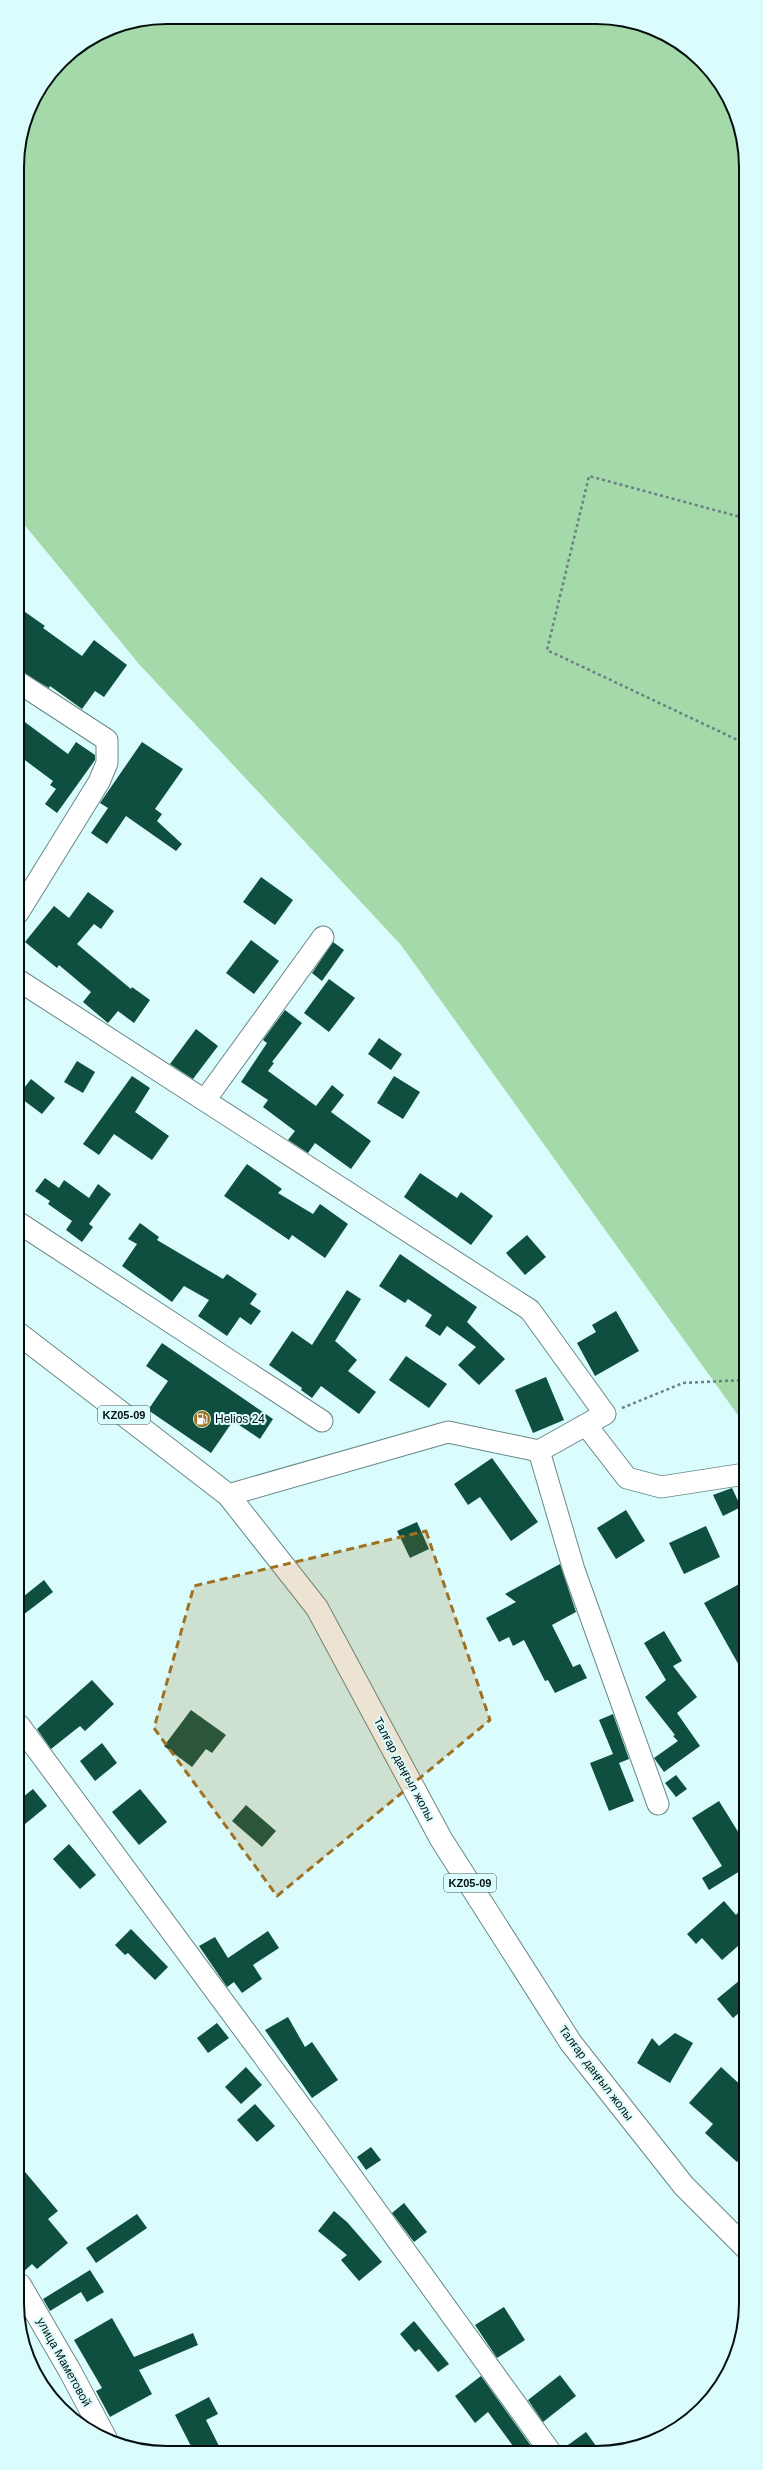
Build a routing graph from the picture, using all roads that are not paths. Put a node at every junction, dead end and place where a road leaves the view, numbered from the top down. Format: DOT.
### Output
graph roads {
  1 [pos="24,686"];
  2 [pos="24,903"];
  3 [pos="323,936"];
  4 [pos="24,984"];
  5 [pos="205,1100"];
  6 [pos="24,1226"];
  7 [pos="24,1338"];
  8 [pos="322,1421"];
  9 [pos="586,1425"];
  10 [pos="538,1451"];
  11 [pos="739,1475"];
  12 [pos="228,1495"];
  13 [pos="24,1733"];
  14 [pos="658,1804"];
  15 [pos="739,2241"];
  16 [pos="24,2292"];
  17 [pos="101,2430"];
  18 [pos="546,2446"];
  1 -- 2 [label="street"];
  3 -- 5 [label="street"];
  4 -- 5 [label="street"];
  5 -- 9 [label="street"];
  6 -- 8 [label="street"];
  7 -- 12 [label="main road, Талғар даңғыл жолы / KZ05-09"];
  9 -- 10 [label="street"];
  9 -- 11 [label="street"];
  10 -- 12 [label="street"];
  10 -- 14 [label="street"];
  12 -- 15 [label="main road, Талғар даңғыл жолы / KZ05-09"];
  13 -- 18 [label="street"];
  16 -- 17 [label="main road, улица Маметовой"];
}
